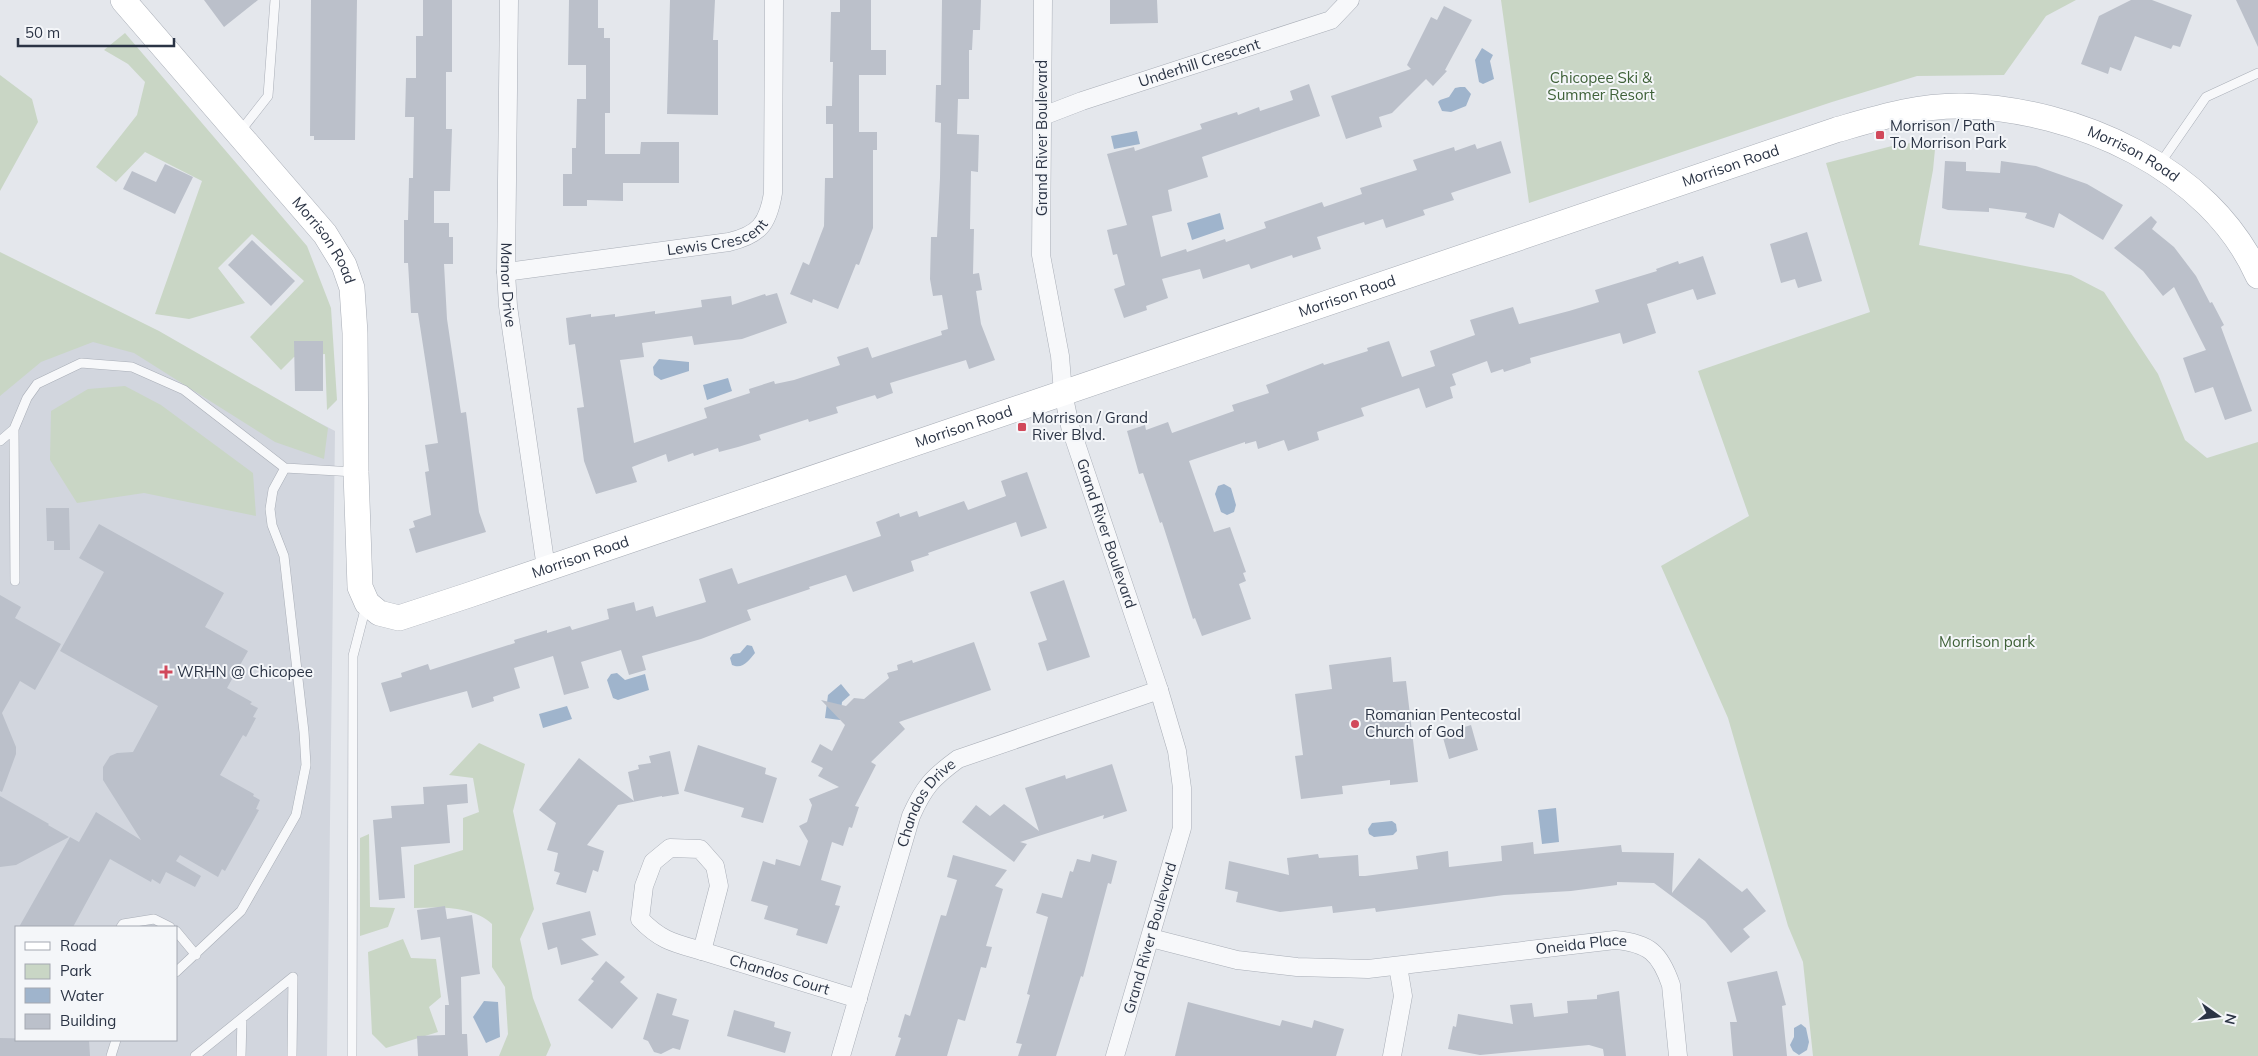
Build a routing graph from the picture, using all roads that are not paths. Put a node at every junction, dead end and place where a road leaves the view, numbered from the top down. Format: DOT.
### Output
graph roads {
  1 [pos="274,0"];
  2 [pos="509,0"];
  3 [pos="774,0"];
  4 [pos="1043,0"];
  5 [pos="1350,0"];
  6 [pos="127,1"];
  7 [pos="2258,73"];
  8 [pos="1043,116"];
  9 [pos="238,135"];
  10 [pos="2159,165"];
  11 [pos="506,272"];
  12 [pos="2258,276"];
  13 [pos="1063,394"];
  14 [pos="14,429"];
  15 [pos="0,441"];
  16 [pos="285,468"];
  17 [pos="356,472"];
  18 [pos="546,568"];
  19 [pos="15,581"];
  20 [pos="367,603"];
  21 [pos="1159,690"];
  22 [pos="122,926"];
  23 [pos="168,926"];
  24 [pos="178,933"];
  25 [pos="1151,938"];
  26 [pos="702,951"];
  27 [pos="196,955"];
  28 [pos="1398,966"];
  29 [pos="178,970"];
  30 [pos="858,999"];
  31 [pos="242,1018"];
  32 [pos="116,1041"];
  33 [pos="111,1056"];
  34 [pos="195,1056"];
  35 [pos="241,1056"];
  36 [pos="292,1056"];
  37 [pos="352,1056"];
  38 [pos="841,1056"];
  39 [pos="1115,1056"];
  40 [pos="1392,1056"];
  41 [pos="1678,1056"];
  1 -- 9 [label="lane"];
  2 -- 11 [label="street, Manor Drive"];
  3 -- 11 [label="street, Lewis Crescent"];
  4 -- 8 [label="street, Grand River Boulevard"];
  5 -- 8 [label="street, Underhill Crescent"];
  6 -- 9 [label="street, Morrison Road"];
  7 -- 10 [label="lane"];
  8 -- 13 [label="street, Grand River Boulevard"];
  9 -- 17 [label="street, Morrison Road"];
  10 -- 12 [label="street, Morrison Road"];
  10 -- 13 [label="street, Morrison Road"];
  11 -- 18 [label="street, Manor Drive"];
  13 -- 18 [label="street, Morrison Road"];
  13 -- 21 [label="street, Grand River Boulevard"];
  14 -- 15 [label="lane"];
  14 -- 16 [label="lane"];
  14 -- 19 [label="lane"];
  16 -- 17 [label="lane"];
  16 -- 27 [label="lane"];
  17 -- 20 [label="street, Morrison Road"];
  18 -- 20 [label="street, Morrison Road"];
  20 -- 37 [label="lane"];
  21 -- 25 [label="street, Grand River Boulevard"];
  21 -- 30 [label="street, Chandos Drive"];
  22 -- 23 [label="lane"];
  24 -- 27 [label="lane"];
  25 -- 28 [label="street, Oneida Place"];
  25 -- 39 [label="street, Grand River Boulevard"];
  26 -- 26 [label="street, Chandos Court"];
  26 -- 30 [label="street, Chandos Court"];
  27 -- 29 [label="lane"];
  28 -- 40 [label="street"];
  28 -- 41 [label="street, Oneida Place"];
  30 -- 38 [label="street, Chandos Drive"];
  31 -- 34 [label="lane"];
  31 -- 35 [label="lane"];
  31 -- 36 [label="lane"];
  32 -- 33 [label="lane"];
}
